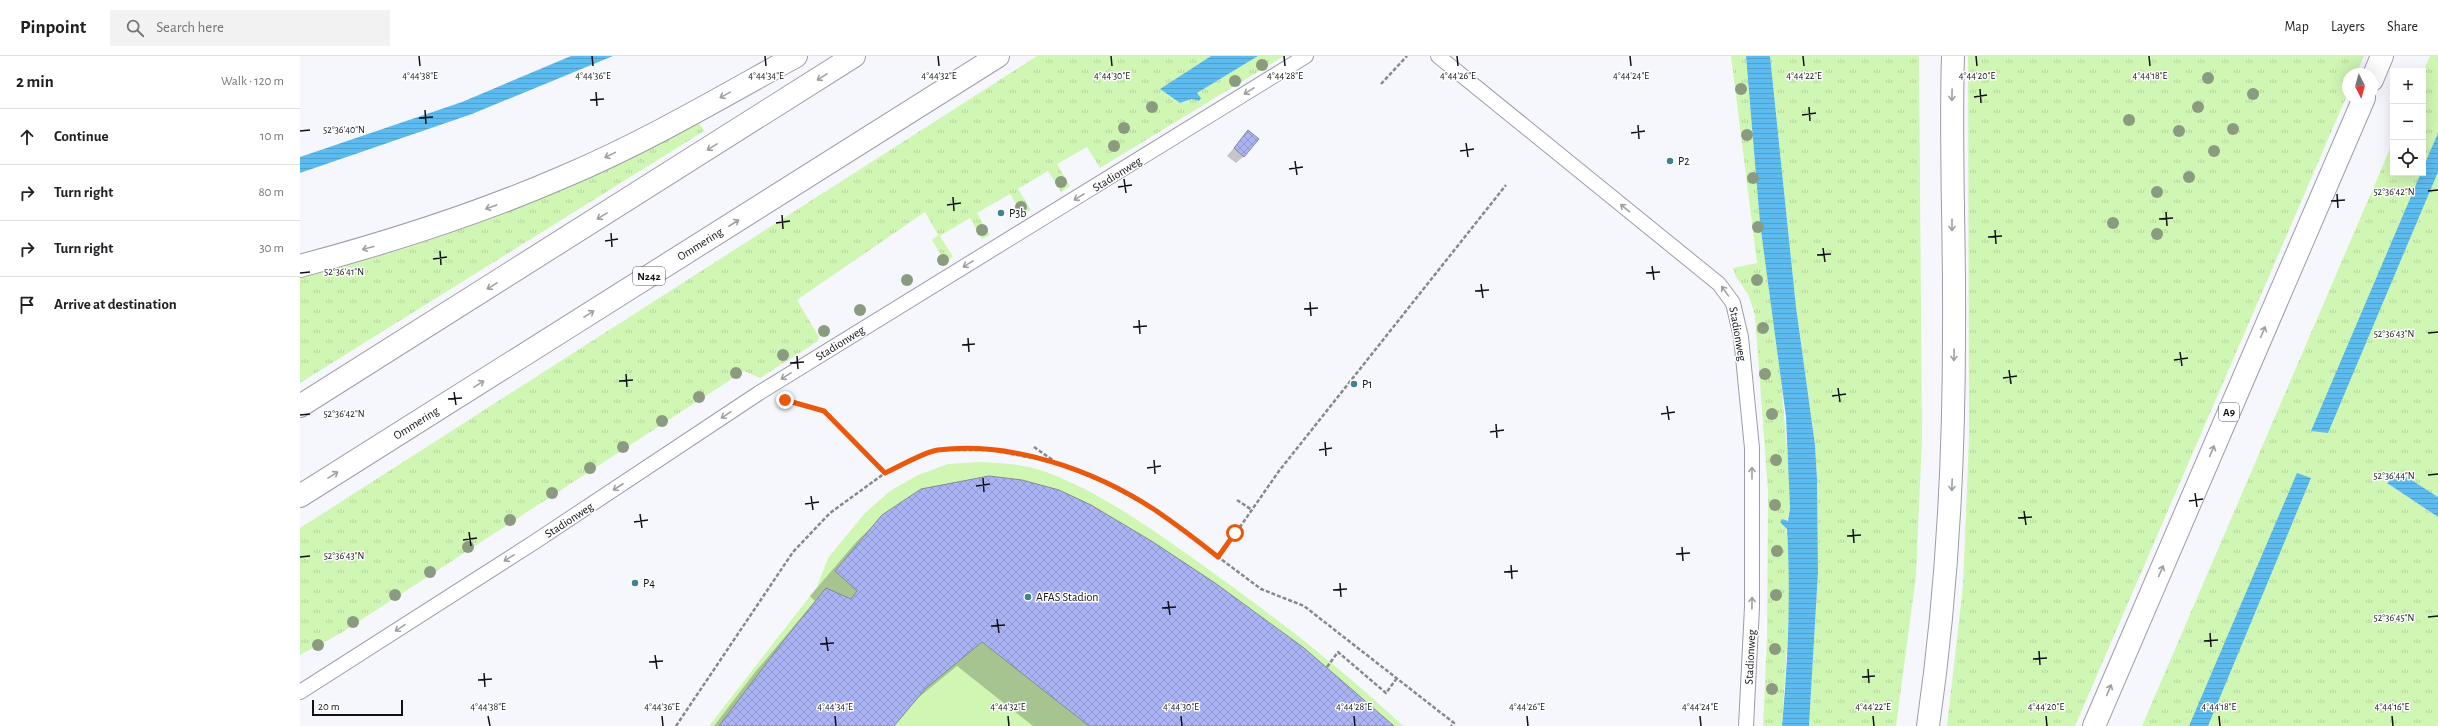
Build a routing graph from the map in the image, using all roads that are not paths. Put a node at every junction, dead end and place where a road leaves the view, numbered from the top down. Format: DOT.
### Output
graph roads {
  1 [pos="796,56"];
  2 [pos="854,56"];
  3 [pos="998,56"];
  4 [pos="1306,56"];
  5 [pos="1438,56"];
  6 [pos="1953,56"];
  7 [pos="2382,56"];
  8 [pos="2377,68"];
  9 [pos="2361,104"];
  10 [pos="300,266"];
  11 [pos="300,406"];
  12 [pos="300,496"];
  13 [pos="300,692"];
  14 [pos="1746,726"];
  15 [pos="1928,726"];
  16 [pos="2094,726"];
  1 -- 10 [label="highway, one-way"];
  2 -- 11 [label="highway, one-way"];
  12 -- 3 [label="highway, Ommering / N242, one-way"];
  4 -- 13 [label="lane, Stadionweg, one-way"];
  14 -- 5 [label="lane, Stadionweg, one-way"];
  6 -- 15 [label="highway, one-way"];
  7 -- 8 [label="highway"];
  16 -- 9 [label="highway, A9, one-way"];
}
